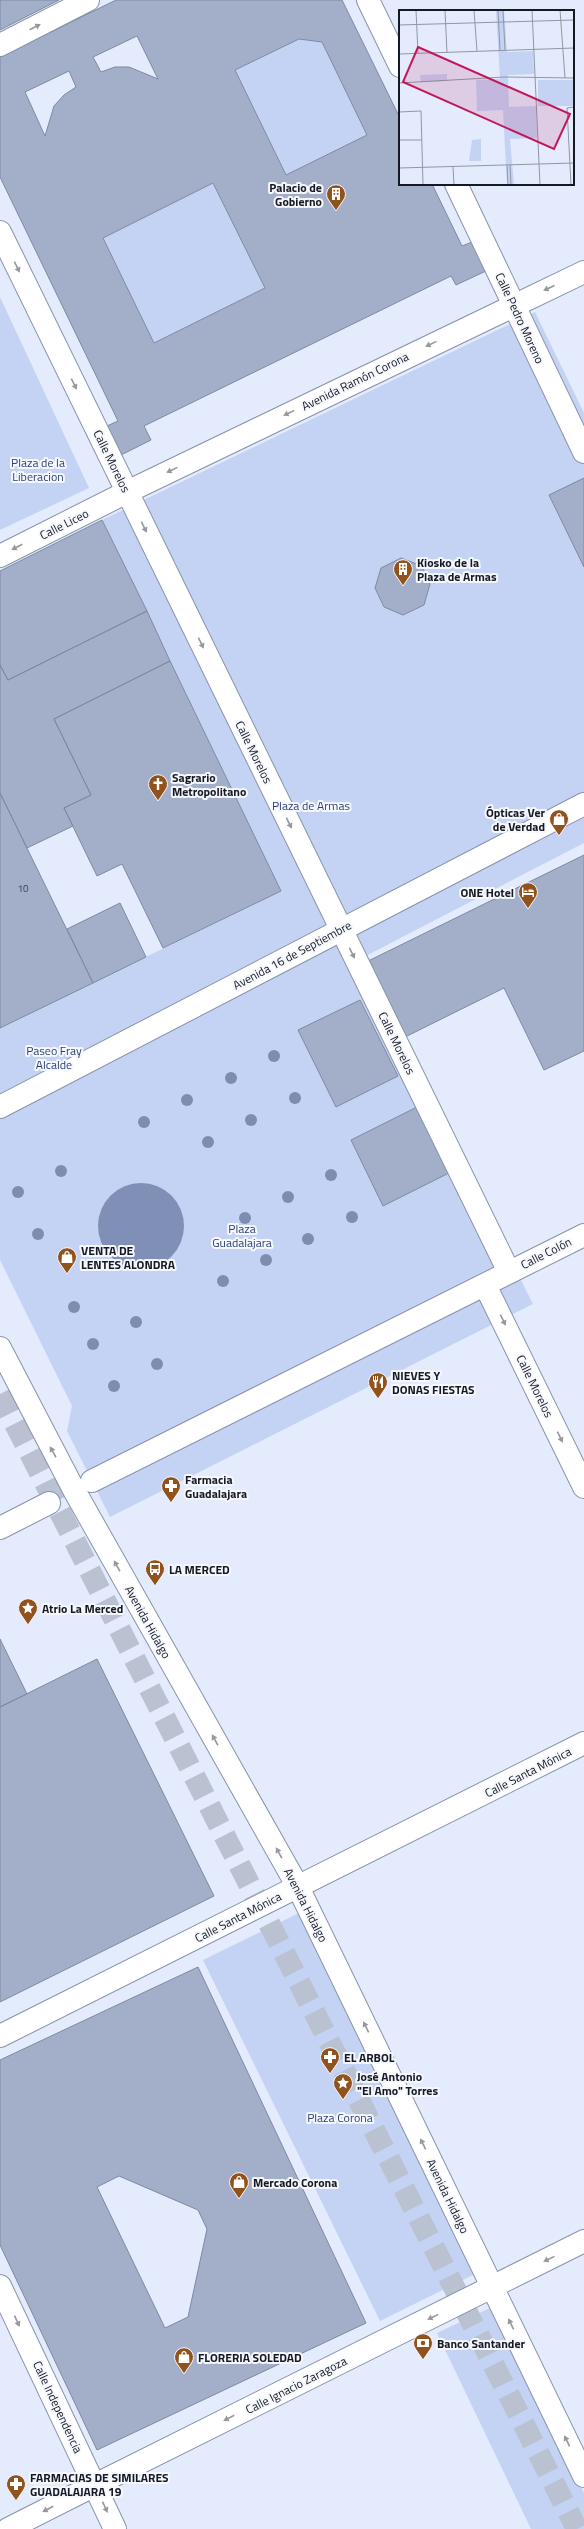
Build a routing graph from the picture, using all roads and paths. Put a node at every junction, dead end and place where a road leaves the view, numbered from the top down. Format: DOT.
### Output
graph roads {
  1 [pos="88,0"];
  2 [pos="368,0"];
  3 [pos="0,45"];
  4 [pos="399,64"];
  5 [pos="456,185"];
  6 [pos="0,232"];
  7 [pos="584,272"];
  8 [pos="514,304"];
  9 [pos="584,452"];
  10 [pos="127,492"];
  11 [pos="0,556"];
  12 [pos="584,804"];
  13 [pos="342,930"];
  14 [pos="0,1107"];
  15 [pos="584,1235"];
  16 [pos="509,1272"];
  17 [pos="485,1285"];
  18 [pos="0,1348"];
  19 [pos="92,1481"];
  20 [pos="584,1487"];
  21 [pos="49,1503"];
  22 [pos="0,1528"];
  23 [pos="584,1743"];
  24 [pos="298,1887"];
  25 [pos="0,2036"];
  26 [pos="584,2241"];
  27 [pos="0,2286"];
  28 [pos="493,2287"];
  29 [pos="584,2476"];
  30 [pos="95,2485"];
  31 [pos="8,2529"];
  32 [pos="115,2529"];
  3 -- 1 [label="street, one-way"];
  2 -- 4 [label="street"];
  5 -- 8 [label="street, Calle Pedro Moreno"];
  6 -- 10 [label="street, Calle Morelos, one-way"];
  7 -- 8 [label="street, Avenida Ramón Corona, one-way"];
  8 -- 9 [label="street, Calle Pedro Moreno"];
  8 -- 10 [label="street, Avenida Ramón Corona, one-way"];
  10 -- 11 [label="street, Calle Liceo, one-way"];
  10 -- 13 [label="street, Calle Morelos, one-way"];
  12 -- 13 [label="street, Avenida 16 de Septiembre"];
  13 -- 14 [label="street, Avenida 16 de Septiembre"];
  13 -- 16 [label="street, Calle Morelos, one-way"];
  15 -- 16 [label="street, Calle Colón"];
  16 -- 17 [label="street, Calle Colón"];
  17 -- 19 [label="street, Calle Colón"];
  17 -- 20 [label="street, Calle Morelos, one-way"];
  24 -- 18 [label="street, Avenida Hidalgo, one-way"];
  21 -- 22 [label="street"];
  23 -- 24 [label="street, Calle Santa Mónica"];
  24 -- 25 [label="street, Calle Santa Mónica"];
  28 -- 24 [label="street, Avenida Hidalgo, one-way"];
  26 -- 28 [label="street, Calle Ignacio Zaragoza, one-way"];
  27 -- 30 [label="street, Calle Independencia, one-way"];
  29 -- 28 [label="street, Avenida Hidalgo, one-way"];
  28 -- 30 [label="street, Calle Ignacio Zaragoza, one-way"];
  30 -- 31 [label="street, Calle Ignacio Zaragoza, one-way"];
  30 -- 32 [label="street, Calle Independencia, one-way"];
}
